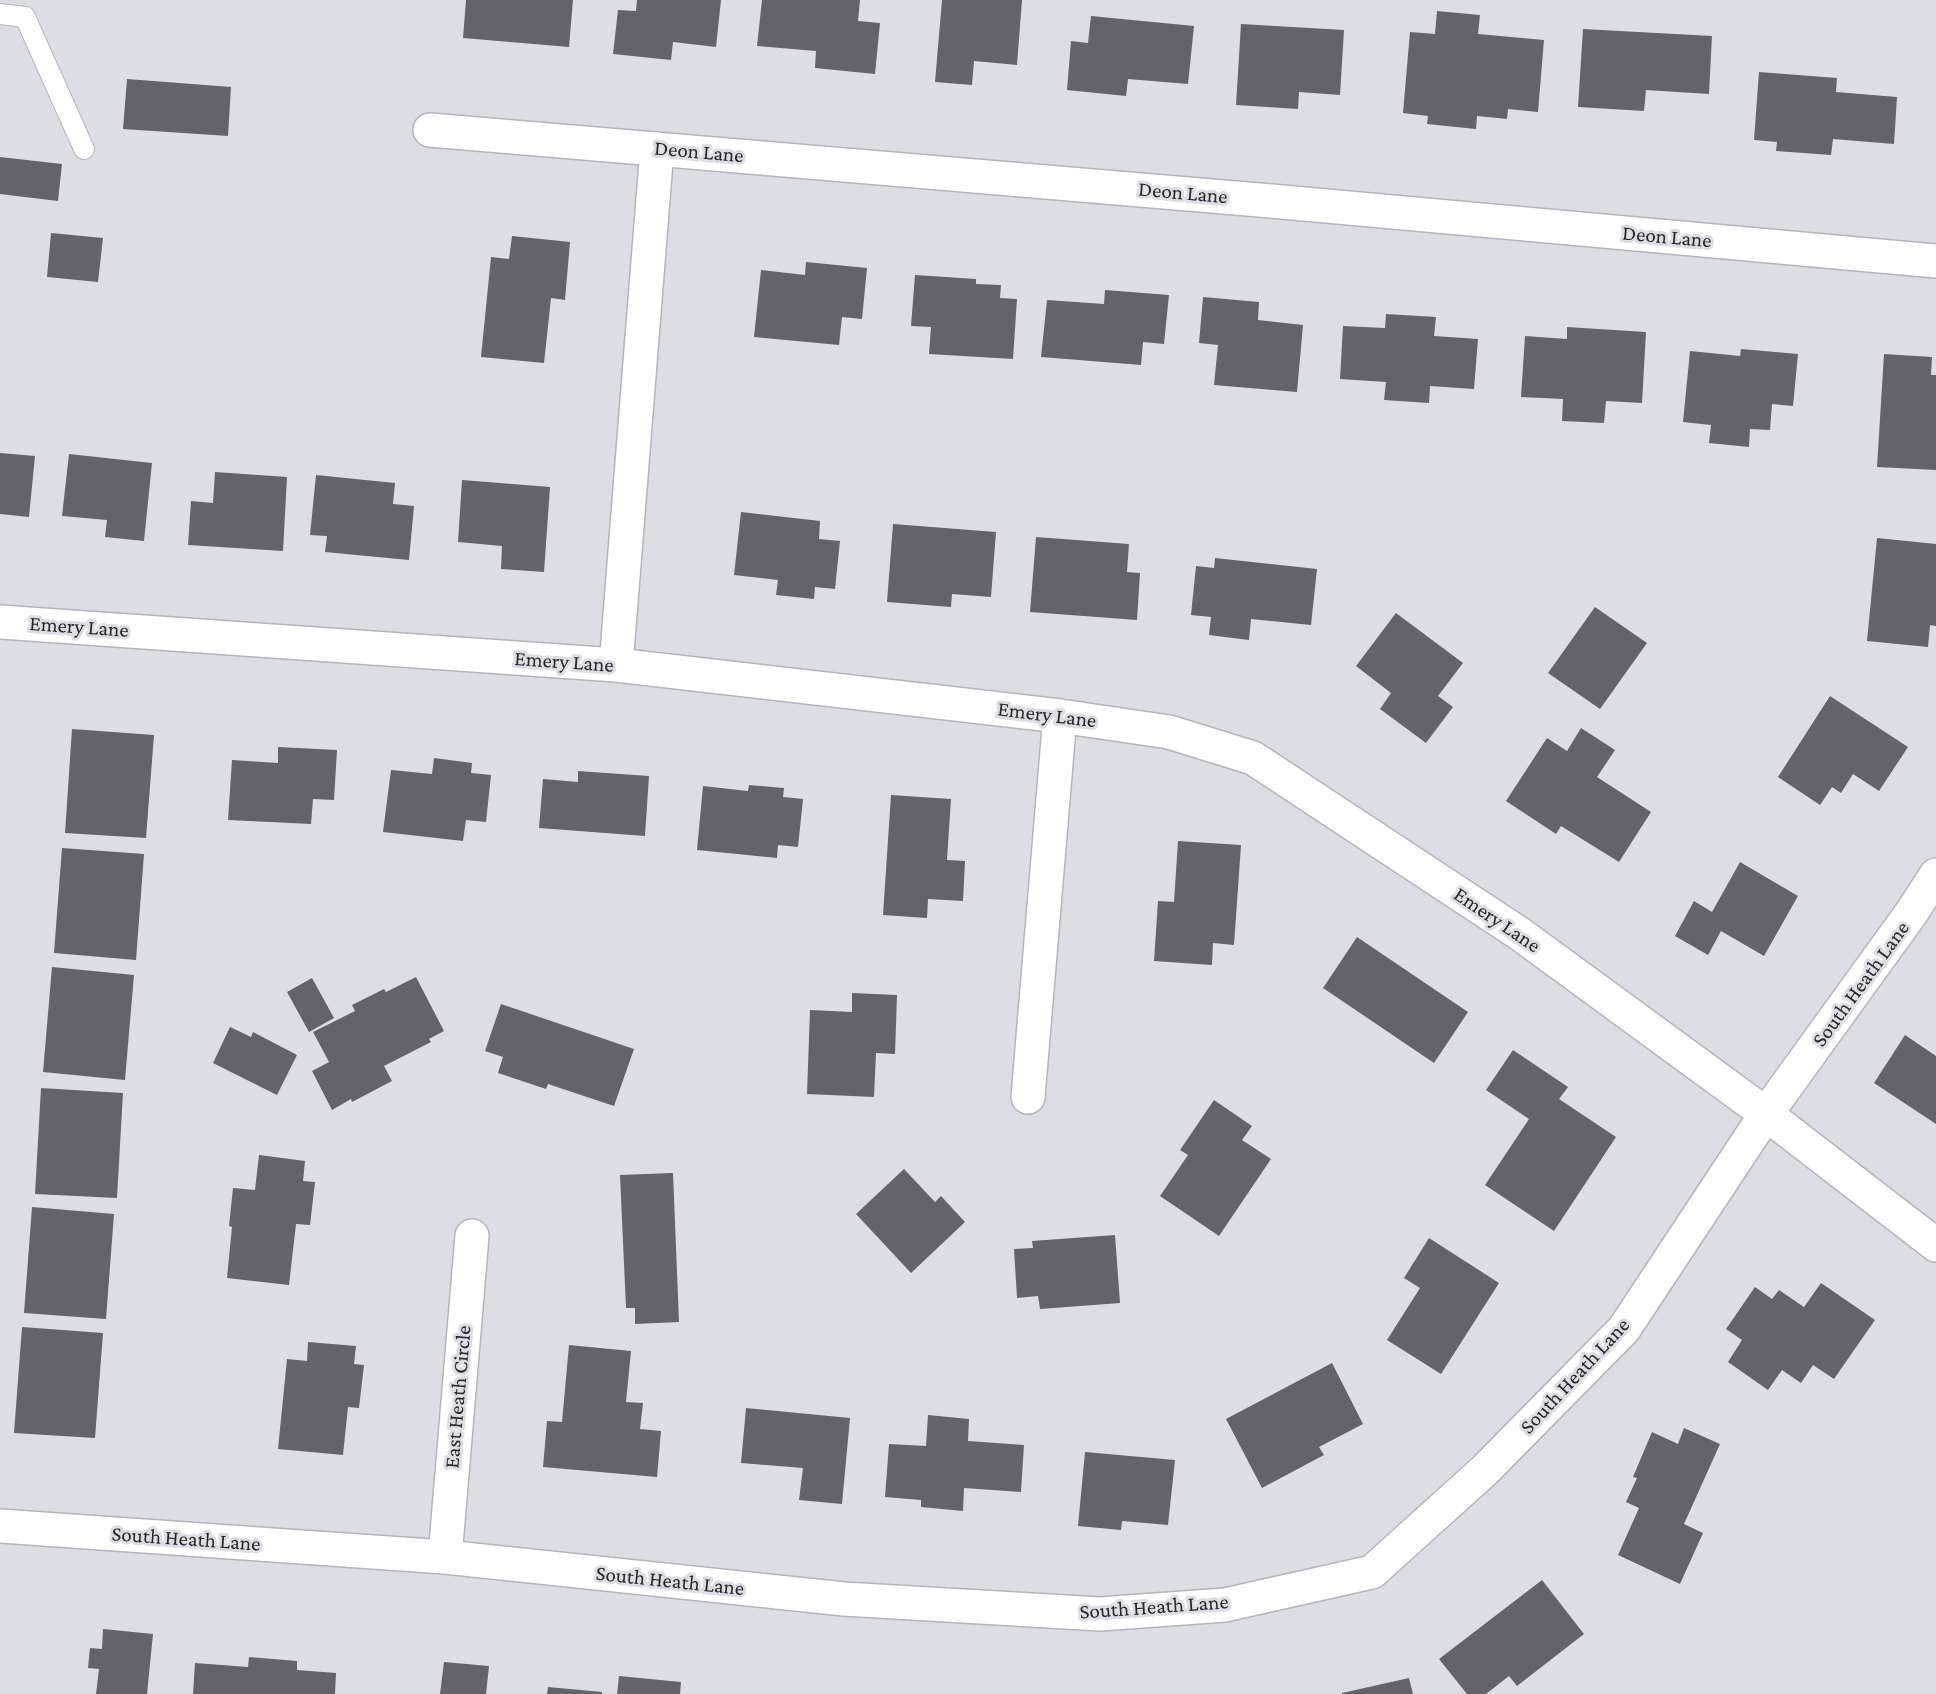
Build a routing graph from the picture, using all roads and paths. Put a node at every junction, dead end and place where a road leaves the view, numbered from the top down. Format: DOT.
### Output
graph roads {
  1 [pos="0,14"];
  2 [pos="430,130"];
  3 [pos="84,149"];
  4 [pos="657,149"];
  5 [pos="1936,261"];
  6 [pos="0,622"];
  7 [pos="616,665"];
  8 [pos="1060,716"];
  9 [pos="1936,875"];
  10 [pos="1028,1097"];
  11 [pos="1766,1114"];
  12 [pos="472,1236"];
  13 [pos="1936,1245"];
  14 [pos="0,1526"];
  15 [pos="445,1557"];
  1 -- 3 [label="lane"];
  2 -- 4 [label="street, Deon Lane"];
  4 -- 5 [label="street, Deon Lane"];
  4 -- 7 [label="street"];
  6 -- 7 [label="street, Emery Lane"];
  7 -- 8 [label="street, Emery Lane"];
  8 -- 10 [label="street"];
  8 -- 11 [label="street, Emery Lane"];
  9 -- 11 [label="street, South Heath Lane"];
  11 -- 13 [label="street, Emery Lane"];
  11 -- 15 [label="street, South Heath Lane"];
  12 -- 15 [label="street, East Heath Circle"];
  14 -- 15 [label="street, South Heath Lane"];
}
